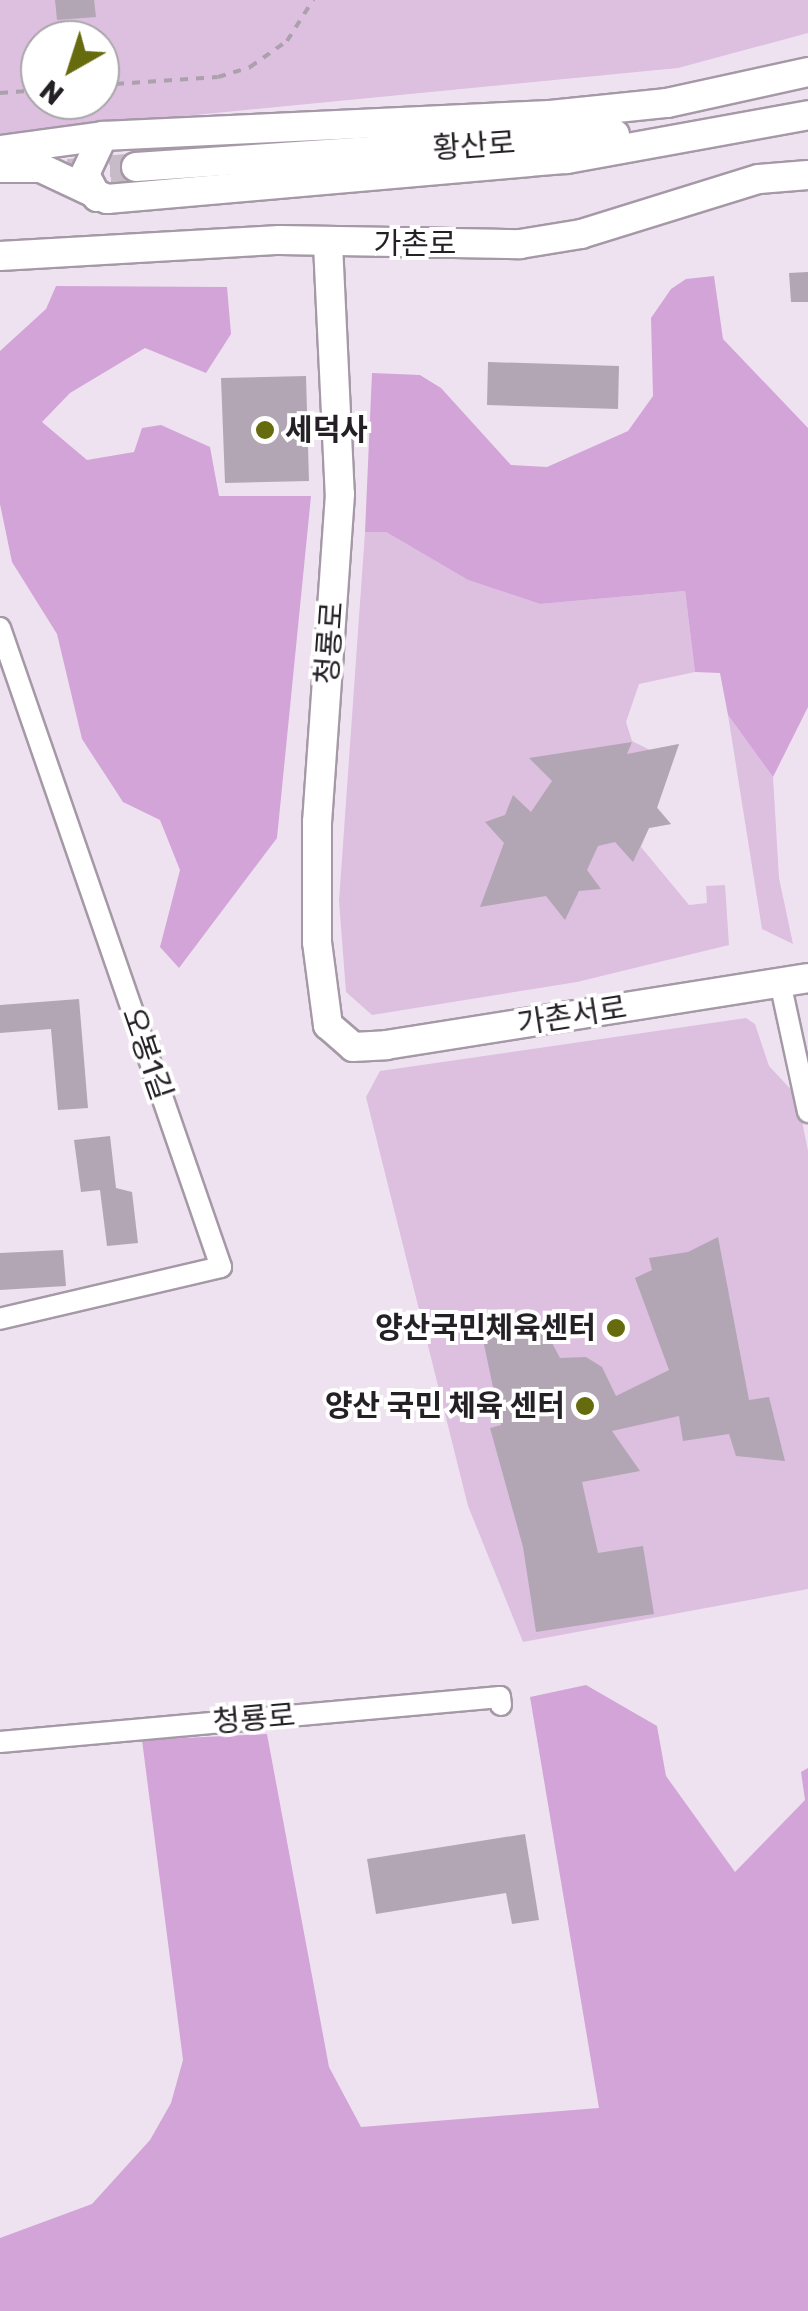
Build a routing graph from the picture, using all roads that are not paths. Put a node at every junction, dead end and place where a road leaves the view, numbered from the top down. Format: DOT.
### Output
graph roads {
  1 [pos="808,72"];
  2 [pos="808,97"];
  3 [pos="808,114"];
  4 [pos="102,136"];
  5 [pos="0,150"];
  6 [pos="136,167"];
  7 [pos="0,168"];
  8 [pos="808,175"];
  9 [pos="97,197"];
  10 [pos="328,244"];
  11 [pos="4,251"];
  12 [pos="0,628"];
  13 [pos="794,980"];
  14 [pos="338,1039"];
  15 [pos="808,1112"];
  16 [pos="0,1319"];
  17 [pos="501,1705"];
  18 [pos="0,1742"];
  1 -- 4 [label="main road"];
  2 -- 6 [label="main road, 황산로"];
  3 -- 9 [label="main road"];
  4 -- 5 [label="main road"];
  4 -- 9 [label="main road"];
  7 -- 9 [label="main road"];
  8 -- 10 [label="main road, 가촌로"];
  10 -- 11 [label="main road, 가촌로"];
  10 -- 14 [label="main road, 청룡로"];
  12 -- 16 [label="street, 오봉1길"];
  13 -- 14 [label="main road, 가촌서로"];
  13 -- 15 [label="street"];
  17 -- 18 [label="street, 청룡로"];
}
